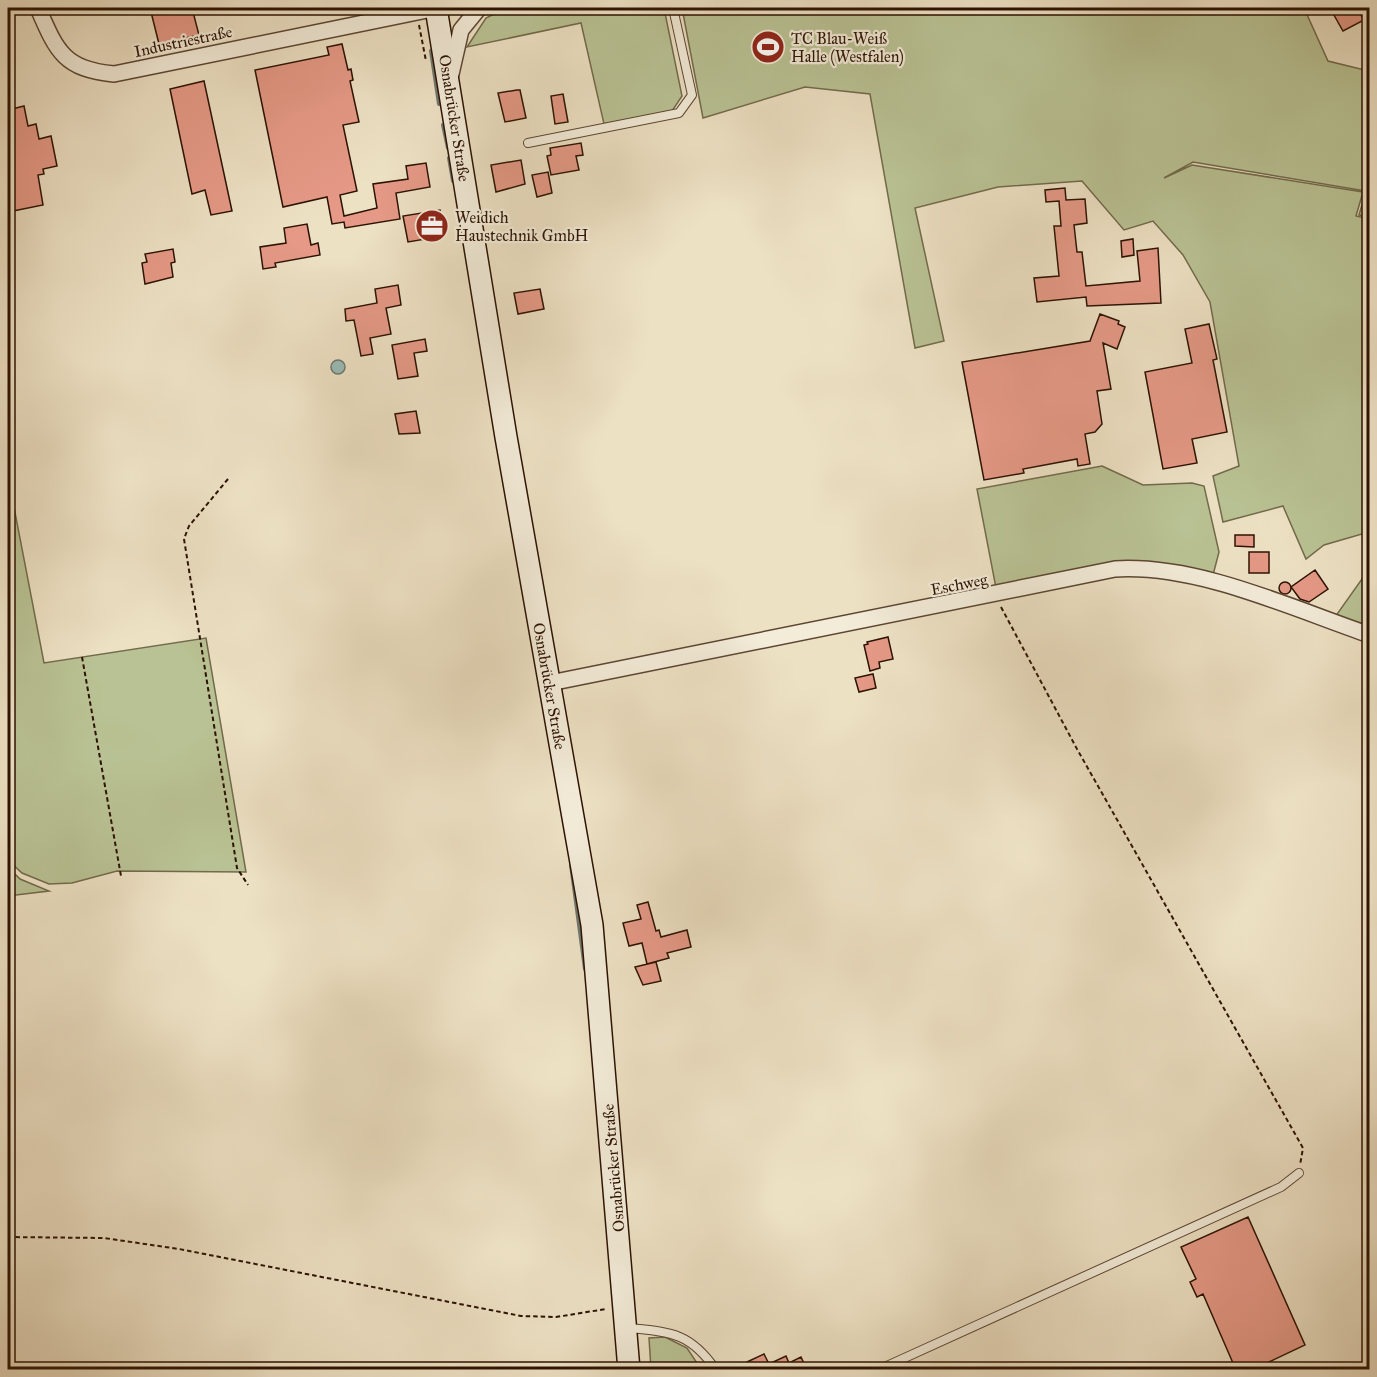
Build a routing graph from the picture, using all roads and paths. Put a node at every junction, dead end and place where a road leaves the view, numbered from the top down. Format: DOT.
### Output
graph roads {
  1 [pos="38,8"];
  2 [pos="436,8"];
  3 [pos="479,8"];
  4 [pos="673,8"];
  5 [pos="449,83"];
  6 [pos="528,143"];
  7 [pos="228,479"];
  8 [pos="999,594"];
  9 [pos="1370,635"];
  10 [pos="82,657"];
  11 [pos="550,683"];
  12 [pos="121,876"];
  13 [pos="248,885"];
  14 [pos="1299,1173"];
  15 [pos="8,1237"];
  16 [pos="602,1309"];
  17 [pos="608,1309"];
  18 [pos="617,1324"];
  19 [pos="629,1370"];
  20 [pos="716,1370"];
  21 [pos="878,1370"];
  1 -- 2 [label="street, Industriestraße"];
  2 -- 5 [label="main road, Osnabrücker Straße"];
  3 -- 5 [label="street"];
  4 -- 6 [label="lane"];
  5 -- 11 [label="main road, Osnabrücker Straße"];
  7 -- 13 [label="path"];
  8 -- 9 [label="street, Eschweg"];
  8 -- 11 [label="street, Eschweg"];
  8 -- 14 [label="path"];
  10 -- 12 [label="path"];
  11 -- 18 [label="main road, Osnabrücker Straße"];
  14 -- 21 [label="lane"];
  15 -- 16 [label="path"];
  17 -- 18 [label="path"];
  18 -- 19 [label="main road, Osnabrücker Straße"];
  18 -- 20 [label="lane"];
}
